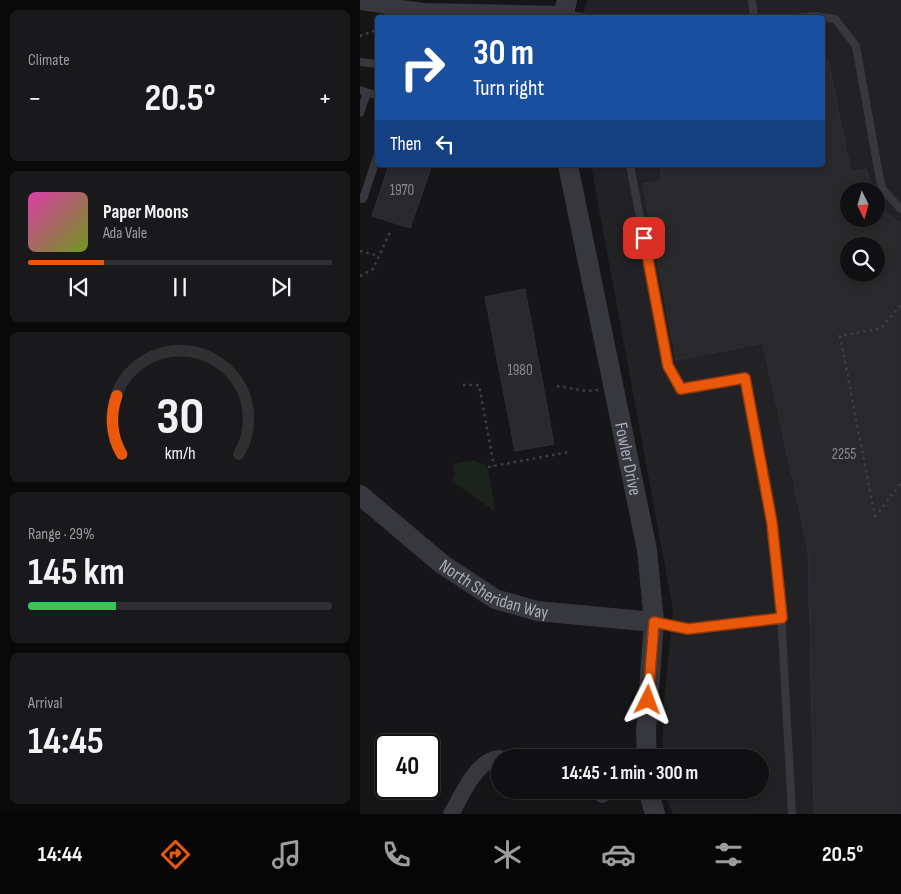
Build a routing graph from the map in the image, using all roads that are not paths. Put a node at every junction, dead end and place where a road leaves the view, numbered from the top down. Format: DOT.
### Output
graph roads {
  1 [pos="752,0"];
  2 [pos="360,2"];
  3 [pos="463,6"];
  4 [pos="565,10"];
  5 [pos="423,14"];
  6 [pos="579,15"];
  7 [pos="754,15"];
  8 [pos="825,18"];
  9 [pos="360,62"];
  10 [pos="375,64"];
  11 [pos="363,92"];
  12 [pos="360,113"];
  13 [pos="375,163"];
  14 [pos="568,167"];
  15 [pos="630,167"];
  16 [pos="360,198"];
  17 [pos="901,209"];
  18 [pos="360,495"];
  19 [pos="782,618"];
  20 [pos="654,622"];
  21 [pos="647,749"];
  22 [pos="491,760"];
  23 [pos="651,799"];
  24 [pos="451,814"];
  25 [pos="655,814"];
  26 [pos="792,814"];
  1 -- 7 [label="lane"];
  2 -- 5 [label="street"];
  3 -- 4 [label="street"];
  3 -- 5 [label="street"];
  4 -- 6 [label="lane"];
  8 -- 17 [label="lane"];
  9 -- 10 [label="lane"];
  11 -- 12 [label="lane"];
  13 -- 16 [label="lane"];
  14 -- 20 [label="street, Fowler Drive"];
  15 -- 19 [label="lane"];
  18 -- 20 [label="street, North Sheridan Way"];
  19 -- 20 [label="lane"];
  19 -- 26 [label="lane"];
  20 -- 21 [label="street, Fowler Drive"];
  22 -- 24 [label="street"];
  23 -- 25 [label="street"];
}
